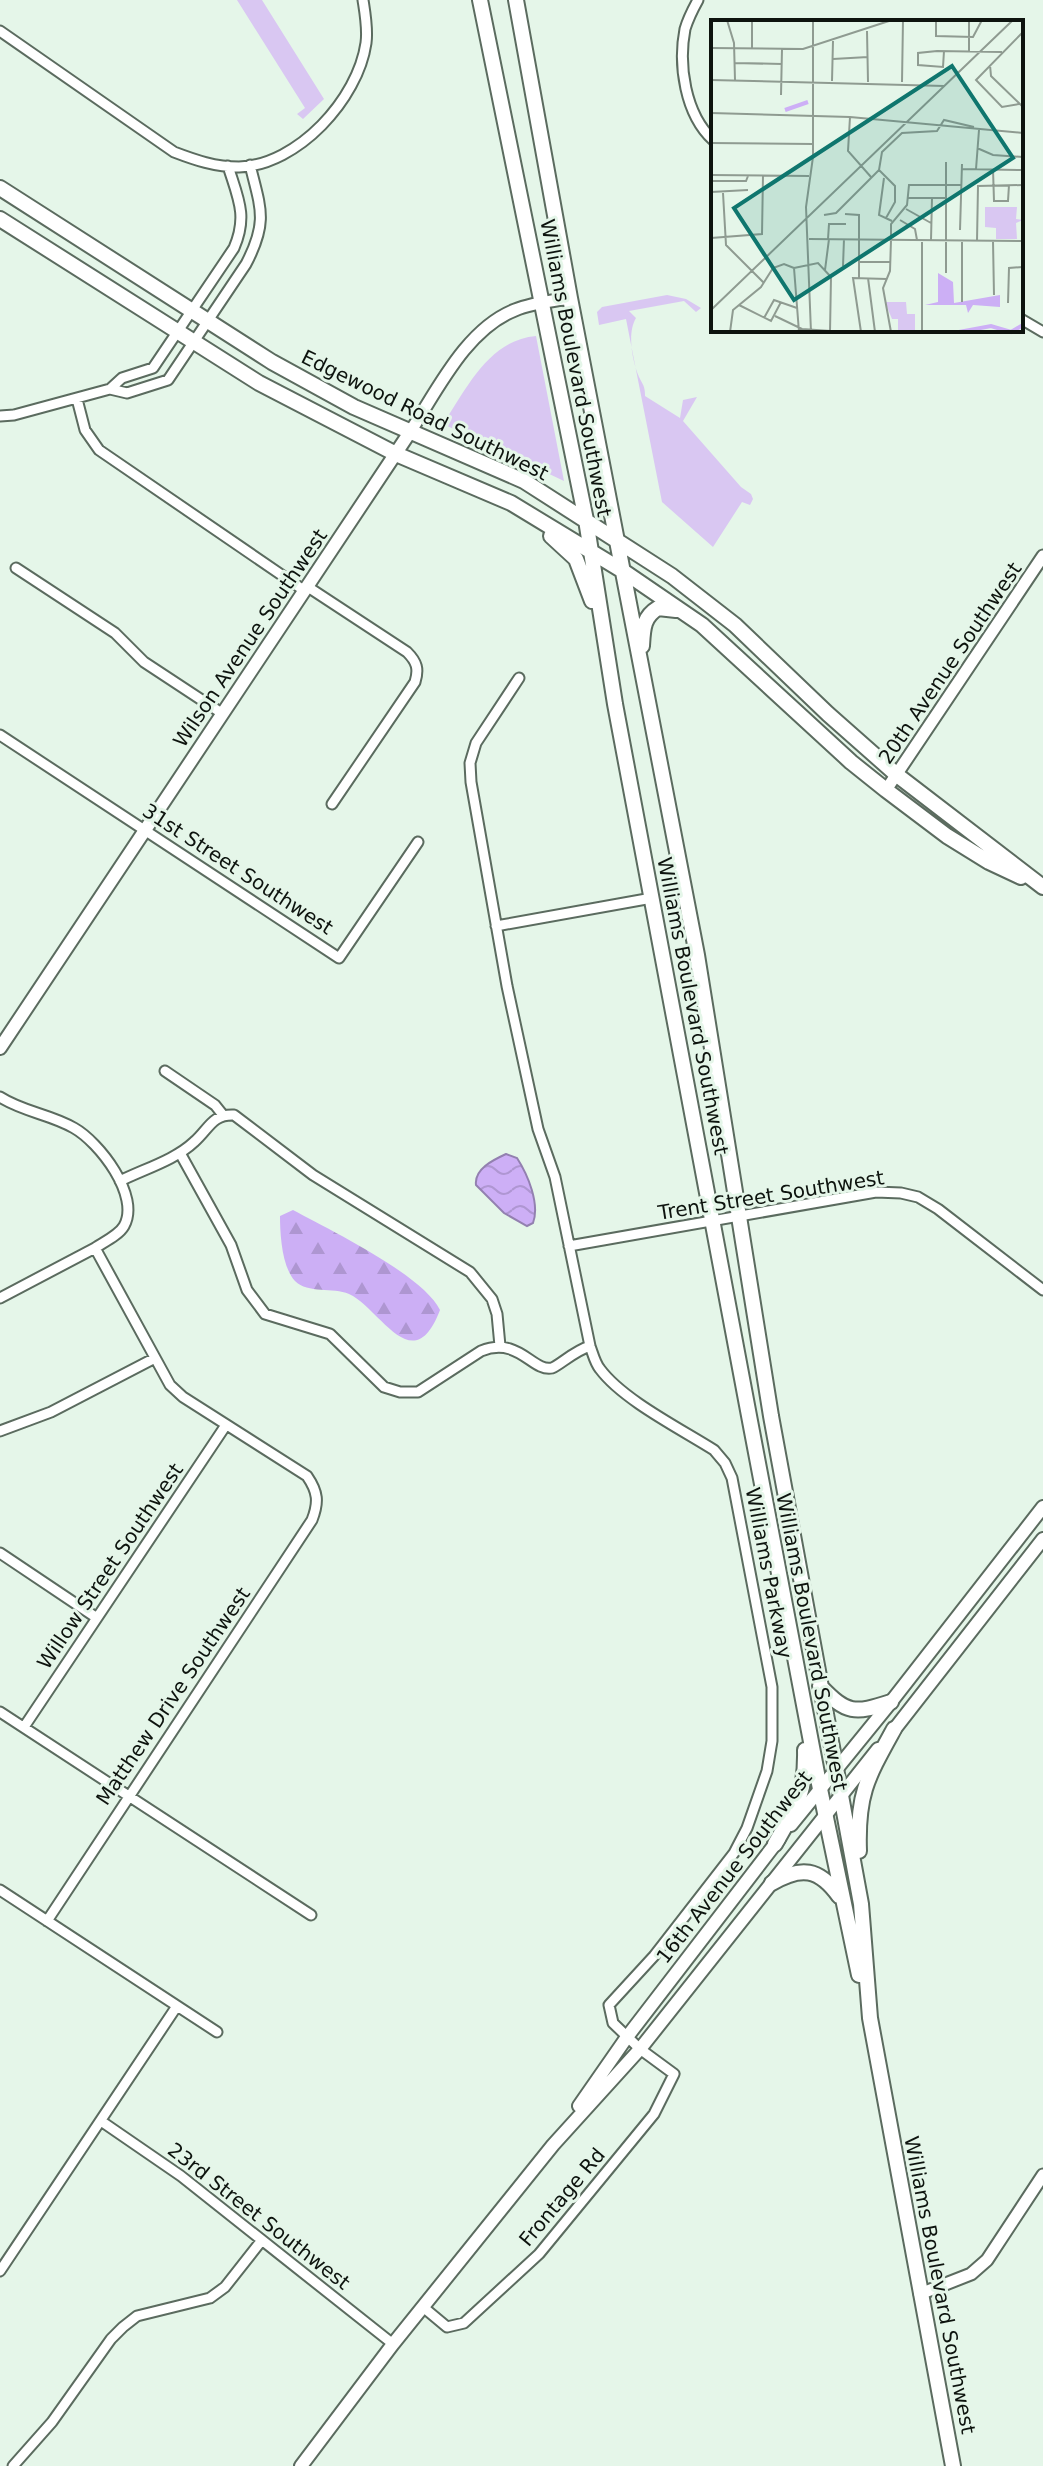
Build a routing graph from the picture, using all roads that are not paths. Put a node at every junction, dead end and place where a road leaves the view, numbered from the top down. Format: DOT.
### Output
graph roads {
  1 [pos="363,0"];
  2 [pos="480,0"];
  3 [pos="516,0"];
  4 [pos="698,0"];
  5 [pos="0,31"];
  6 [pos="711,137"];
  7 [pos="250,165"];
  8 [pos="228,166"];
  9 [pos="0,188"];
  10 [pos="0,219"];
  11 [pos="570,298"];
  12 [pos="542,303"];
  13 [pos="191,312"];
  14 [pos="1023,320"];
  15 [pos="208,323"];
  16 [pos="178,332"];
  17 [pos="1043,332"];
  18 [pos="194,342"];
  19 [pos="110,389"];
  20 [pos="77,399"];
  21 [pos="0,416"];
  22 [pos="410,432"];
  23 [pos="396,454"];
  24 [pos="511,503"];
  25 [pos="586,520"];
  26 [pos="617,540"];
  27 [pos="591,552"];
  28 [pos="1043,556"];
  29 [pos="16,568"];
  30 [pos="623,571"];
  31 [pos="307,589"];
  32 [pos="684,613"];
  33 [pos="605,636"];
  34 [pos="640,662"];
  35 [pos="519,678"];
  36 [pos="223,714"];
  37 [pos="0,735"];
  38 [pos="897,775"];
  39 [pos="886,790"];
  40 [pos="332,804"];
  41 [pos="146,830"];
  42 [pos="418,842"];
  43 [pos="1040,885"];
  44 [pos="652,898"];
  45 [pos="496,926"];
  46 [pos="0,1048"];
  47 [pos="165,1071"];
  48 [pos="0,1097"];
  49 [pos="223,1115"];
  50 [pos="180,1153"];
  51 [pos="120,1181"];
  52 [pos="739,1217"];
  53 [pos="714,1222"];
  54 [pos="569,1246"];
  55 [pos="95,1248"];
  56 [pos="1043,1290"];
  57 [pos="0,1298"];
  58 [pos="500,1346"];
  59 [pos="590,1346"];
  60 [pos="155,1358"];
  61 [pos="226,1425"];
  62 [pos="0,1431"];
  63 [pos="1043,1507"];
  64 [pos="1043,1539"];
  65 [pos="0,1553"];
  66 [pos="97,1618"];
  67 [pos="820,1686"];
  68 [pos="891,1702"];
  69 [pos="804,1710"];
  70 [pos="0,1712"];
  71 [pos="24,1727"];
  72 [pos="894,1729"];
  73 [pos="836,1770"];
  74 [pos="820,1789"];
  75 [pos="129,1795"];
  76 [pos="841,1797"];
  77 [pos="825,1816"];
  78 [pos="775,1844"];
  79 [pos="772,1883"];
  80 [pos="0,1890"];
  81 [pos="842,1900"];
  82 [pos="861,1904"];
  83 [pos="311,1915"];
  84 [pos="47,1921"];
  85 [pos="177,2006"];
  86 [pos="870,2018"];
  87 [pos="217,2032"];
  88 [pos="627,2037"];
  89 [pos="640,2049"];
  90 [pos="101,2121"];
  91 [pos="553,2145"];
  92 [pos="1043,2175"];
  93 [pos="262,2240"];
  94 [pos="1,2248"];
  95 [pos="11,2254"];
  96 [pos="0,2271"];
  97 [pos="920,2294"];
  98 [pos="423,2307"];
  99 [pos="393,2344"];
  100 [pos="13,2466"];
  101 [pos="301,2466"];
  102 [pos="953,2466"];
  1 -- 7 [label="street"];
  2 -- 12 [label="main road, Williams Boulevard Southwest"];
  3 -- 11 [label="main road, Williams Boulevard Southwest"];
  4 -- 6 [label="street"];
  5 -- 8 [label="street"];
  7 -- 8 [label="street"];
  7 -- 15 [label="street"];
  8 -- 13 [label="street"];
  9 -- 13 [label="main road, Edgewood Road Southwest"];
  10 -- 16 [label="main road, Edgewood Road Southwest"];
  11 -- 12 [label="street, Wilson Avenue Southwest"];
  11 -- 26 [label="main road, Williams Boulevard Southwest"];
  12 -- 22 [label="street, Wilson Avenue Southwest"];
  12 -- 25 [label="main road, Williams Boulevard Southwest"];
  13 -- 15 [label="main road, Edgewood Road Southwest"];
  13 -- 16 [label="street"];
  14 -- 17 [label="street"];
  15 -- 18 [label="street"];
  15 -- 22 [label="main road, Edgewood Road Southwest"];
  16 -- 18 [label="main road, Edgewood Road Southwest"];
  16 -- 19 [label="street"];
  18 -- 19 [label="street"];
  18 -- 23 [label="main road, Edgewood Road Southwest"];
  19 -- 20 [label="street"];
  20 -- 21 [label="street"];
  20 -- 31 [label="street"];
  22 -- 23 [label="main road, Wilson Avenue Southwest"];
  22 -- 25 [label="main road, Edgewood Road Southwest"];
  23 -- 24 [label="main road, Edgewood Road Southwest"];
  23 -- 31 [label="main road, Wilson Avenue Southwest"];
  24 -- 27 [label="main road, Edgewood Road Southwest"];
  24 -- 33 [label="main road"];
  25 -- 26 [label="main road, Edgewood Road Southwest"];
  25 -- 27 [label="main road, Williams Boulevard Southwest"];
  26 -- 30 [label="main road, Williams Boulevard Southwest"];
  26 -- 38 [label="main road, Edgewood Road Southwest"];
  27 -- 30 [label="main road, Edgewood Road Southwest"];
  27 -- 33 [label="main road, Williams Boulevard Southwest"];
  28 -- 38 [label="street, 20th Avenue Southwest"];
  29 -- 36 [label="street"];
  30 -- 32 [label="main road, Edgewood Road Southwest"];
  30 -- 34 [label="main road, Williams Boulevard Southwest"];
  31 -- 36 [label="main road, Wilson Avenue Southwest"];
  31 -- 40 [label="street"];
  32 -- 34 [label="main road"];
  32 -- 39 [label="main road, Edgewood Road Southwest"];
  33 -- 44 [label="main road, Williams Boulevard Southwest"];
  34 -- 52 [label="main road, Williams Boulevard Southwest"];
  35 -- 45 [label="street, Williams Parkway"];
  36 -- 41 [label="main road, Wilson Avenue Southwest"];
  37 -- 41 [label="street, 31st Street Southwest"];
  38 -- 39 [label="street, 20th Avenue Southwest"];
  38 -- 43 [label="main road, Edgewood Road Southwest"];
  39 -- 43 [label="main road, Edgewood Road Southwest"];
  41 -- 42 [label="street, 31st Street Southwest"];
  41 -- 46 [label="main road, Wilson Avenue Southwest"];
  44 -- 45 [label="street"];
  44 -- 53 [label="main road, Williams Boulevard Southwest"];
  45 -- 54 [label="street, Williams Parkway"];
  47 -- 49 [label="street"];
  48 -- 51 [label="street"];
  49 -- 50 [label="street"];
  49 -- 58 [label="street"];
  50 -- 51 [label="street"];
  50 -- 58 [label="street"];
  51 -- 55 [label="street"];
  52 -- 53 [label="street, Trent Street Southwest"];
  52 -- 56 [label="street, Trent Street Southwest"];
  52 -- 67 [label="main road, Williams Boulevard Southwest"];
  53 -- 54 [label="street, Trent Street Southwest"];
  53 -- 69 [label="main road, Williams Boulevard Southwest"];
  54 -- 59 [label="street, Williams Parkway"];
  55 -- 57 [label="street"];
  55 -- 60 [label="street"];
  58 -- 59 [label="street"];
  59 -- 88 [label="street, Williams Parkway"];
  60 -- 61 [label="street"];
  60 -- 62 [label="street"];
  61 -- 66 [label="street, Willow Street Southwest"];
  61 -- 75 [label="street, Matthew Drive Southwest"];
  63 -- 68 [label="main road, 16th Avenue Southwest"];
  64 -- 72 [label="main road, 16th Avenue Southwest"];
  65 -- 66 [label="street"];
  66 -- 71 [label="street, Willow Street Southwest"];
  67 -- 68 [label="main road"];
  67 -- 73 [label="main road, Williams Boulevard Southwest"];
  68 -- 73 [label="main road, 16th Avenue Southwest"];
  69 -- 74 [label="main road, Williams Boulevard Southwest"];
  69 -- 78 [label="main road"];
  70 -- 71 [label="street"];
  71 -- 75 [label="street"];
  72 -- 76 [label="main road, 16th Avenue Southwest"];
  72 -- 82 [label="main road"];
  73 -- 74 [label="main road, 16th Avenue Southwest"];
  73 -- 76 [label="main road, Williams Boulevard Southwest"];
  74 -- 77 [label="main road, Williams Boulevard Southwest"];
  74 -- 78 [label="main road, 16th Avenue Southwest"];
  75 -- 83 [label="street"];
  75 -- 84 [label="street, Matthew Drive Southwest"];
  76 -- 77 [label="main road, 16th Avenue Southwest"];
  76 -- 82 [label="main road, Williams Boulevard Southwest"];
  77 -- 79 [label="main road, 16th Avenue Southwest"];
  77 -- 81 [label="main road, Williams Boulevard Southwest"];
  78 -- 88 [label="main road, 16th Avenue Southwest"];
  79 -- 81 [label="main road"];
  79 -- 89 [label="main road, 16th Avenue Southwest"];
  80 -- 84 [label="street"];
  81 -- 86 [label="main road, Williams Boulevard Southwest"];
  82 -- 86 [label="main road, Williams Boulevard Southwest"];
  84 -- 85 [label="street"];
  85 -- 87 [label="street"];
  85 -- 90 [label="street"];
  86 -- 97 [label="main road, Williams Boulevard Southwest"];
  88 -- 89 [label="street, Williams Parkway"];
  88 -- 91 [label="main road, 16th Avenue Southwest"];
  89 -- 91 [label="main road, 16th Avenue Southwest"];
  89 -- 98 [label="street, Frontage Rd"];
  90 -- 93 [label="street, 23rd Street Southwest"];
  90 -- 95 [label="street"];
  91 -- 98 [label="main road, 16th Avenue Southwest"];
  92 -- 97 [label="street"];
  93 -- 99 [label="street, 23rd Street Southwest"];
  93 -- 100 [label="street"];
  94 -- 95 [label="street"];
  95 -- 96 [label="street"];
  97 -- 102 [label="main road, Williams Boulevard Southwest"];
  98 -- 99 [label="main road, 16th Avenue Southwest"];
  99 -- 101 [label="main road, 16th Avenue Southwest"];
}
